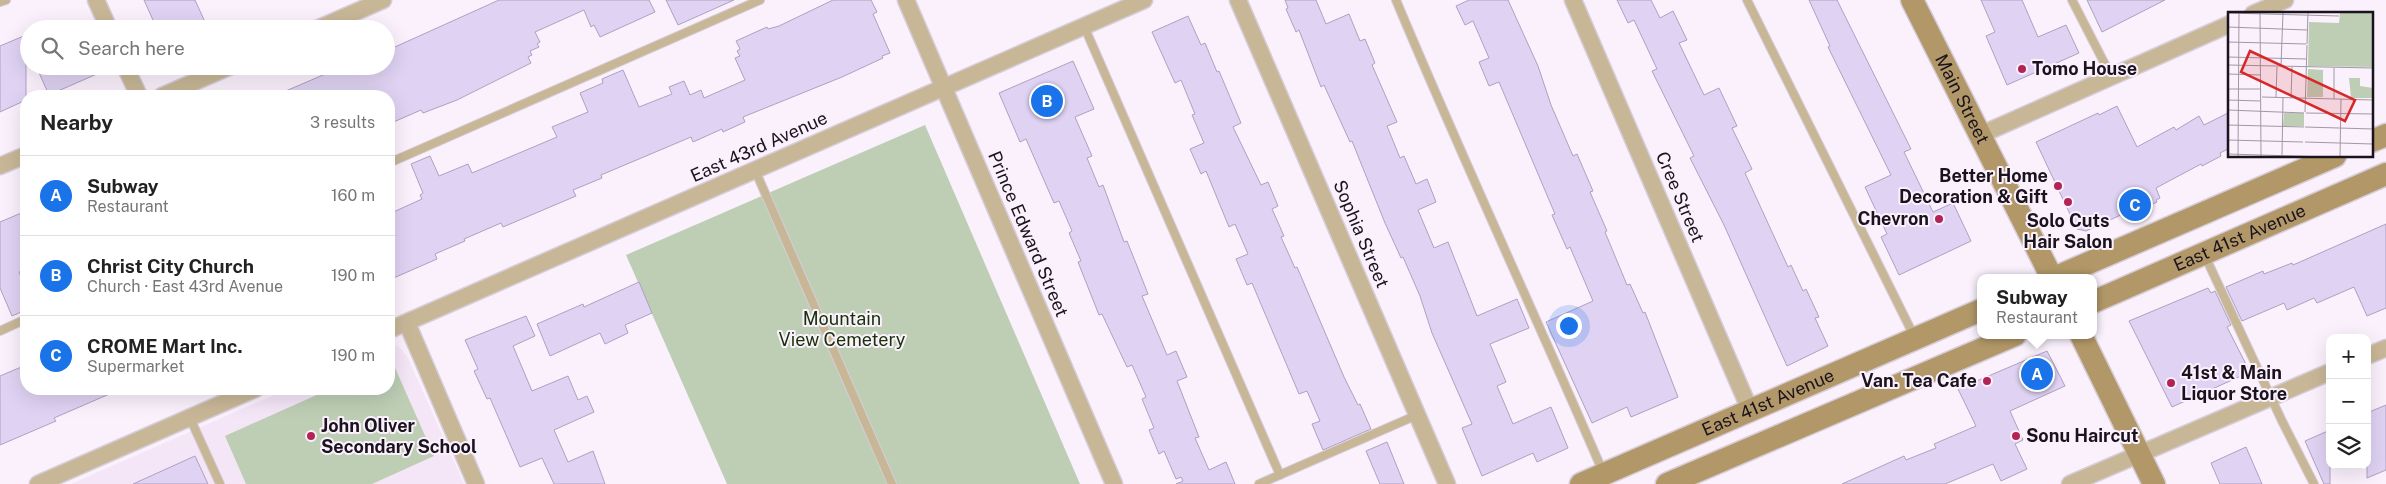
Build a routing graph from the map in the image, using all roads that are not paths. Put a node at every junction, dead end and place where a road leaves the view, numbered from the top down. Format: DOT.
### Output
graph roads {
  1 [pos="6,0"];
  2 [pos="96,0"];
  3 [pos="383,0"];
  4 [pos="760,0"];
  5 [pos="906,0"];
  6 [pos="1144,0"];
  7 [pos="1238,0"];
  8 [pos="1396,0"];
  9 [pos="1573,0"];
  10 [pos="1747,0"];
  11 [pos="1912,0"];
  12 [pos="2072,0"];
  13 [pos="2285,0"];
  14 [pos="0,2"];
  15 [pos="2258,12"];
  16 [pos="105,20"];
  17 [pos="337,20"];
  18 [pos="2228,25"];
  19 [pos="1084,26"];
  20 [pos="130,75"];
  21 [pos="210,75"];
  22 [pos="2111,76"];
  23 [pos="943,88"];
  24 [pos="136,90"];
  25 [pos="176,90"];
  26 [pos="1980,134"];
  27 [pos="2386,135"];
  28 [pos="2374,140"];
  29 [pos="20,158"];
  30 [pos="2330,158"];
  31 [pos="395,159"];
  32 [pos="0,166"];
  33 [pos="755,170"];
  34 [pos="2386,174"];
  35 [pos="2204,254"];
  36 [pos="2051,274"];
  37 [pos="2062,274"];
  38 [pos="2097,300"];
  39 [pos="1977,312"];
  40 [pos="20,322"];
  41 [pos="407,323"];
  42 [pos="395,328"];
  43 [pos="0,331"];
  44 [pos="1915,338"];
  45 [pos="2006,339"];
  46 [pos="2083,339"];
  47 [pos="2386,348"];
  48 [pos="2371,354"];
  49 [pos="2326,374"];
  50 [pos="242,395"];
  51 [pos="2272,396"];
  52 [pos="1750,410"];
  53 [pos="1417,415"];
  54 [pos="190,418"];
  55 [pos="2139,454"];
  56 [pos="1603,473"];
  57 [pos="1280,475"];
  58 [pos="1674,483"];
  59 [pos="38,484"];
  60 [pos="220,484"];
  61 [pos="476,484"];
  62 [pos="892,484"];
  63 [pos="1114,484"];
  64 [pos="1259,484"];
  65 [pos="1447,484"];
  66 [pos="1581,484"];
  67 [pos="2070,484"];
  68 [pos="2154,484"];
  69 [pos="2314,484"];
  1 -- 14 [label="lane"];
  2 -- 16 [label="street"];
  3 -- 17 [label="street"];
  4 -- 31 [label="lane"];
  5 -- 23 [label="street, Prince Edward Street"];
  6 -- 19 [label="street, East 43rd Avenue"];
  7 -- 53 [label="street, Sophia Street"];
  8 -- 56 [label="lane"];
  9 -- 52 [label="street, Cree Street"];
  10 -- 44 [label="lane"];
  11 -- 26 [label="main road, Main Street"];
  12 -- 22 [label="lane"];
  13 -- 15 [label="street"];
  18 -- 22 [label="street"];
  19 -- 23 [label="street, East 43rd Avenue"];
  19 -- 57 [label="lane"];
  20 -- 24 [label="street"];
  21 -- 25 [label="street"];
  22 -- 26 [label="street"];
  23 -- 33 [label="street, East 43rd Avenue"];
  23 -- 63 [label="street, Prince Edward Street"];
  26 -- 36 [label="main road, Main Street"];
  27 -- 28 [label="main road"];
  29 -- 32 [label="street"];
  30 -- 37 [label="main road"];
  33 -- 41 [label="street, East 43rd Avenue"];
  33 -- 62 [label="lane"];
  34 -- 35 [label="main road, East 41st Avenue"];
  35 -- 38 [label="main road, East 41st Avenue"];
  35 -- 51 [label="lane"];
  39 -- 44 [label="main road, East 41st Avenue"];
  40 -- 43 [label="lane"];
  41 -- 42 [label="street, East 43rd Avenue"];
  41 -- 61 [label="street"];
  44 -- 52 [label="main road, East 41st Avenue"];
  45 -- 58 [label="main road, East 41st Avenue"];
  46 -- 55 [label="main road"];
  47 -- 48 [label="street"];
  49 -- 51 [label="street"];
  50 -- 54 [label="street"];
  51 -- 55 [label="street"];
  51 -- 69 [label="lane"];
  52 -- 56 [label="main road, East 41st Avenue"];
  53 -- 57 [label="lane"];
  53 -- 65 [label="street, Sophia Street"];
  54 -- 59 [label="street"];
  54 -- 60 [label="lane"];
  55 -- 67 [label="street"];
  55 -- 68 [label="main road"];
  56 -- 66 [label="main road, East 41st Avenue"];
  57 -- 64 [label="lane"];
}
